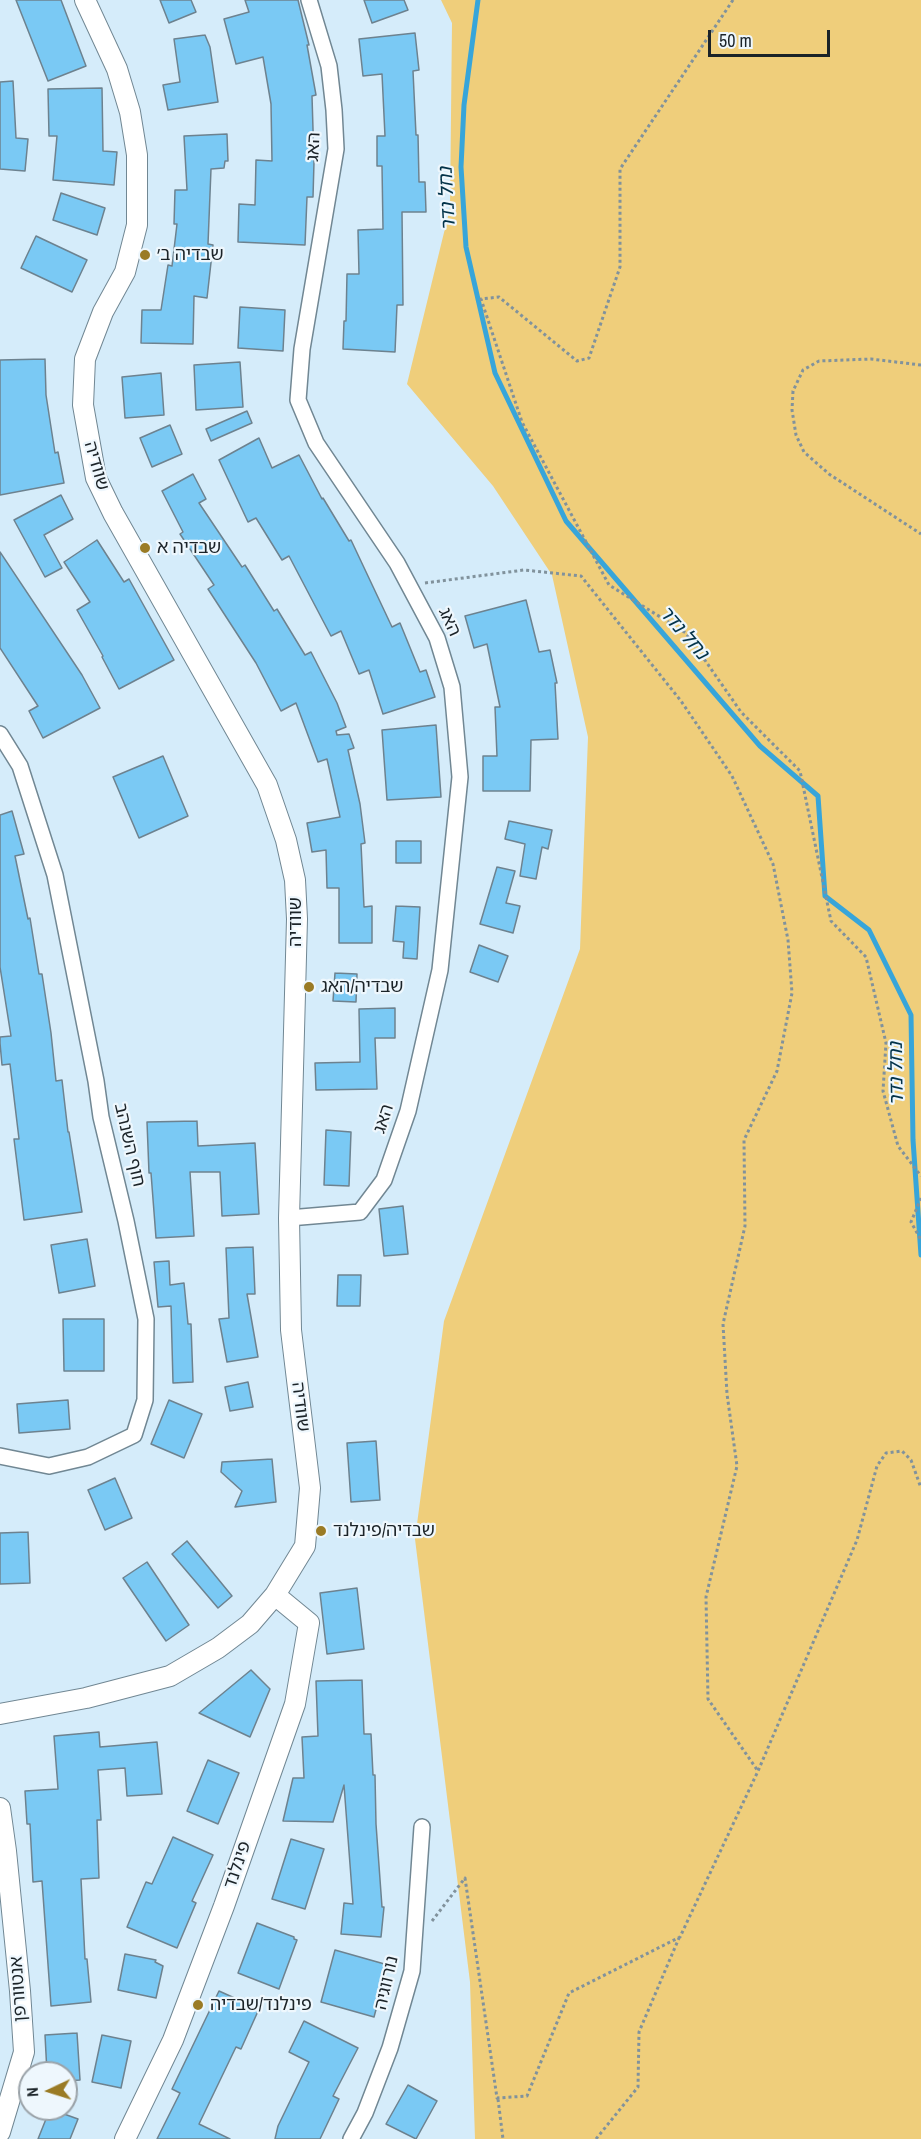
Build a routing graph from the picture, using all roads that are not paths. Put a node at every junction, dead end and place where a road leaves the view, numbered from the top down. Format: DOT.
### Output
graph roads {
  1 [pos="85,0"];
  2 [pos="309,0"];
  3 [pos="0,734"];
  4 [pos="289,1218"];
  5 [pos="0,1456"];
  6 [pos="275,1595"];
  7 [pos="0,1714"];
  8 [pos="0,1808"];
  9 [pos="422,1827"];
  10 [pos="3,1851"];
  11 [pos="0,2132"];
  12 [pos="125,2139"];
  13 [pos="351,2139"];
  1 -- 4 [label="street, שוודיה"];
  2 -- 4 [label="street, האג"];
  3 -- 5 [label="street, חוף השנהב"];
  4 -- 6 [label="street, שוודיה"];
  6 -- 7 [label="street, שוודיה"];
  6 -- 12 [label="street, פינלנד"];
  8 -- 10 [label="street, אנטוורפן"];
  9 -- 13 [label="street, נורווגיה"];
  10 -- 11 [label="street, אנטוורפן"];
}
